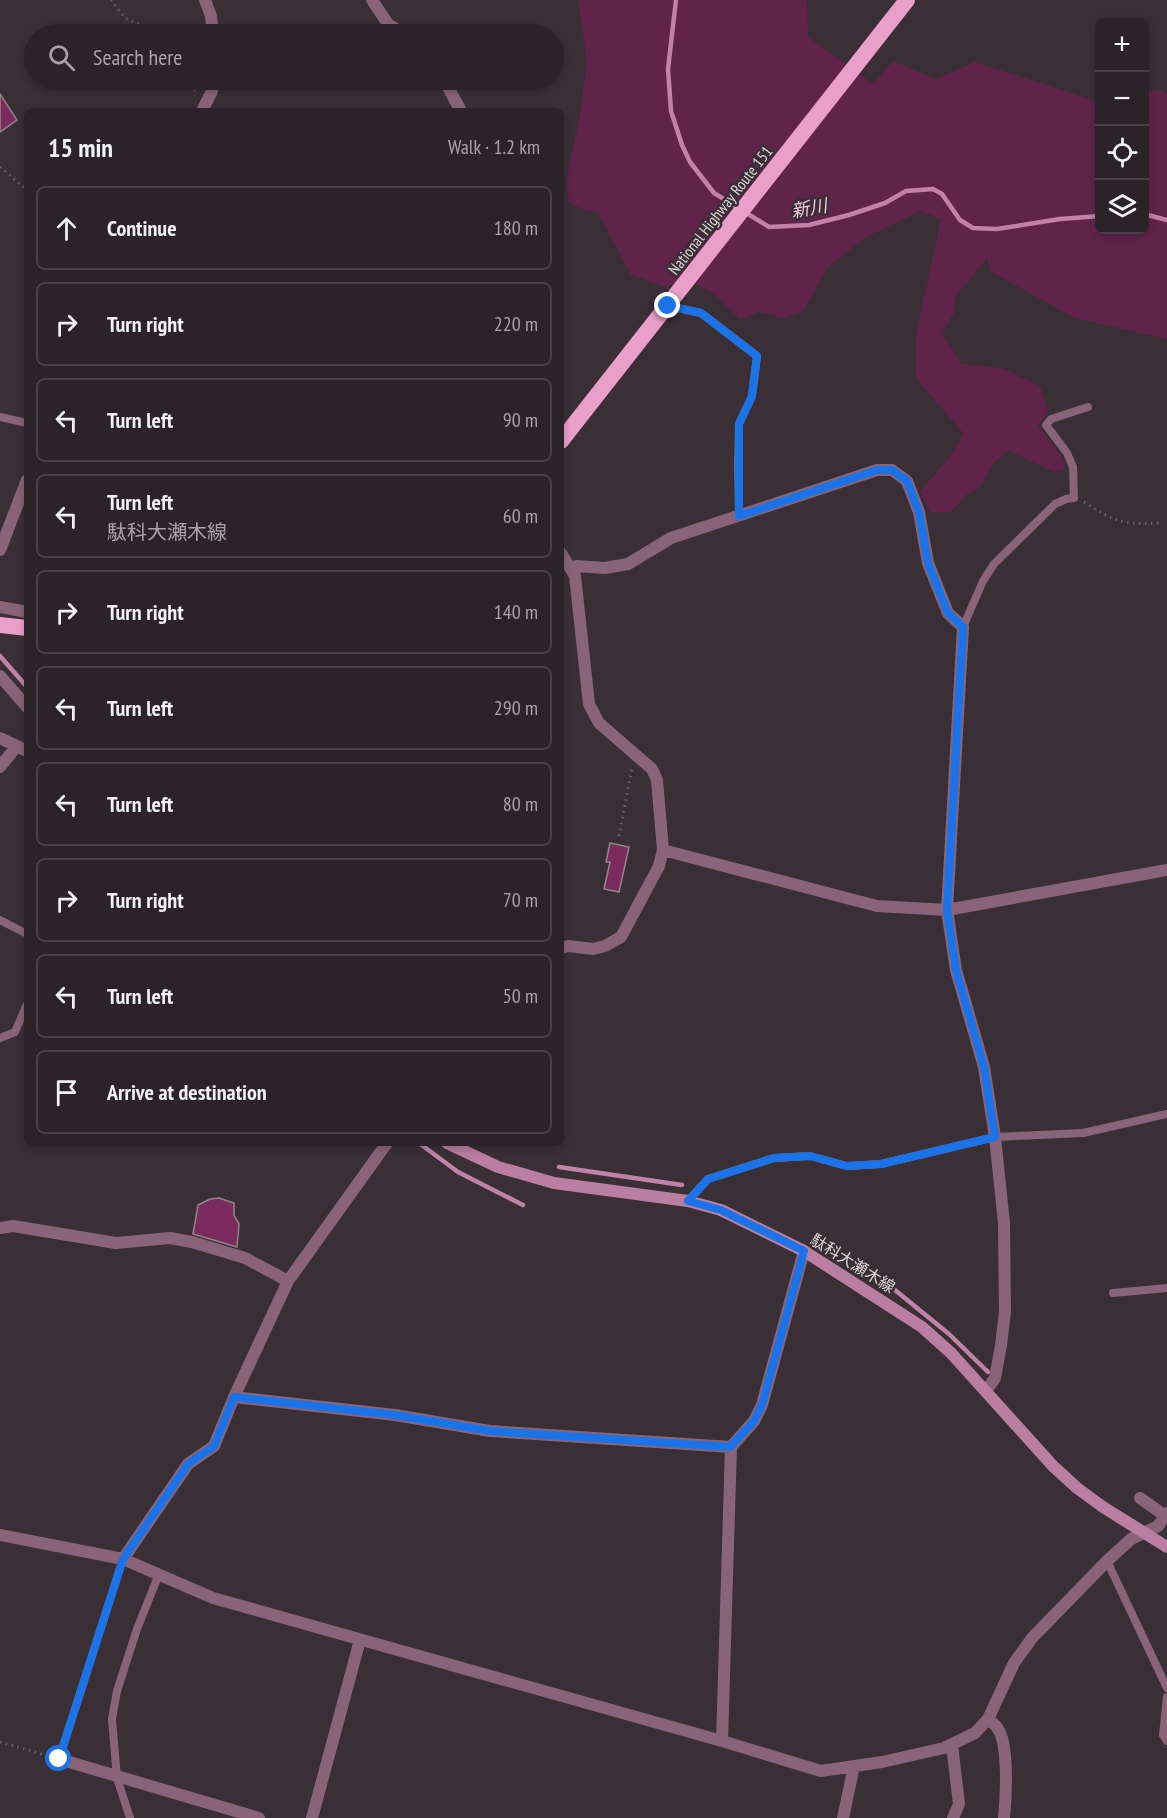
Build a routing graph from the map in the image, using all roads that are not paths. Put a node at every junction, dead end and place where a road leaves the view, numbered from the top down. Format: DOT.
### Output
graph roads {
  1 [pos="205,0"];
  2 [pos="372,0"];
  3 [pos="907,0"];
  4 [pos="212,24"];
  5 [pos="388,24"];
  6 [pos="212,90"];
  7 [pos="449,90"];
  8 [pos="204,108"];
  9 [pos="459,108"];
  10 [pos="671,302"];
  11 [pos="1088,407"];
  12 [pos="0,417"];
  13 [pos="24,422"];
  14 [pos="564,437"];
  15 [pos="24,488"];
  16 [pos="739,516"];
  17 [pos="0,550"];
  18 [pos="564,558"];
  19 [pos="571,568"];
  20 [pos="0,607"];
  21 [pos="24,611"];
  22 [pos="0,625"];
  23 [pos="963,627"];
  24 [pos="24,628"];
  25 [pos="0,676"];
  26 [pos="24,704"];
  27 [pos="0,738"];
  28 [pos="22,749"];
  29 [pos="0,767"];
  30 [pos="663,850"];
  31 [pos="1167,870"];
  32 [pos="947,910"];
  33 [pos="0,920"];
  34 [pos="24,932"];
  35 [pos="564,947"];
  36 [pos="24,1011"];
  37 [pos="0,1038"];
  38 [pos="1167,1114"];
  39 [pos="995,1137"];
  40 [pos="385,1146"];
  41 [pos="453,1146"];
  42 [pos="688,1201"];
  43 [pos="0,1228"];
  44 [pos="804,1251"];
  45 [pos="288,1281"];
  46 [pos="1167,1288"];
  47 [pos="1113,1293"];
  48 [pos="986,1391"];
  49 [pos="234,1397"];
  50 [pos="730,1447"];
  51 [pos="1140,1498"];
  52 [pos="1167,1515"];
  53 [pos="1144,1533"];
  54 [pos="0,1535"];
  55 [pos="1167,1547"];
  56 [pos="123,1559"];
  57 [pos="1107,1561"];
  58 [pos="159,1574"];
  59 [pos="360,1640"];
  60 [pos="1167,1688"];
  61 [pos="1167,1697"];
  62 [pos="988,1719"];
  63 [pos="722,1741"];
  64 [pos="1167,1741"];
  65 [pos="952,1745"];
  66 [pos="59,1759"];
  67 [pos="854,1766"];
  68 [pos="117,1778"];
  69 [pos="130,1818"];
  70 [pos="259,1818"];
  71 [pos="312,1818"];
  72 [pos="843,1818"];
  73 [pos="953,1818"];
  74 [pos="1004,1818"];
  1 -- 4 [label="street"];
  2 -- 5 [label="street"];
  3 -- 10 [label="highway, National Highway Route 151"];
  6 -- 8 [label="street"];
  7 -- 9 [label="street"];
  10 -- 14 [label="highway, National Highway Route 151"];
  10 -- 16 [label="lane"];
  11 -- 23 [label="lane"];
  12 -- 13 [label="lane"];
  15 -- 17 [label="street"];
  16 -- 19 [label="street"];
  16 -- 23 [label="street"];
  18 -- 19 [label="street"];
  19 -- 30 [label="street"];
  20 -- 21 [label="street"];
  22 -- 24 [label="highway"];
  23 -- 32 [label="street"];
  25 -- 26 [label="street"];
  27 -- 28 [label="street"];
  28 -- 29 [label="street"];
  30 -- 32 [label="street"];
  30 -- 35 [label="street"];
  31 -- 32 [label="street"];
  32 -- 39 [label="street"];
  33 -- 34 [label="lane"];
  36 -- 37 [label="lane"];
  38 -- 39 [label="lane"];
  39 -- 42 [label="lane"];
  39 -- 48 [label="street"];
  40 -- 45 [label="street"];
  41 -- 42 [label="main road, 駄科大瀬木線"];
  42 -- 44 [label="main road, 駄科大瀬木線"];
  43 -- 45 [label="street"];
  44 -- 48 [label="main road, 駄科大瀬木線"];
  44 -- 50 [label="street"];
  45 -- 49 [label="street"];
  46 -- 47 [label="lane"];
  48 -- 53 [label="main road, 駄科大瀬木線"];
  49 -- 50 [label="street"];
  49 -- 56 [label="street"];
  50 -- 63 [label="street"];
  51 -- 52 [label="street"];
  52 -- 53 [label="street"];
  53 -- 55 [label="main road, 駄科大瀬木線"];
  53 -- 57 [label="street"];
  54 -- 56 [label="street"];
  56 -- 58 [label="street"];
  56 -- 66 [label="lane"];
  57 -- 60 [label="lane"];
  57 -- 62 [label="street"];
  58 -- 59 [label="street"];
  58 -- 68 [label="lane"];
  59 -- 63 [label="street"];
  59 -- 71 [label="street"];
  61 -- 64 [label="lane"];
  62 -- 65 [label="street"];
  62 -- 74 [label="street"];
  63 -- 67 [label="street"];
  65 -- 67 [label="street"];
  65 -- 73 [label="street"];
  66 -- 68 [label="street"];
  67 -- 72 [label="street"];
  68 -- 69 [label="lane"];
  68 -- 70 [label="street"];
}
